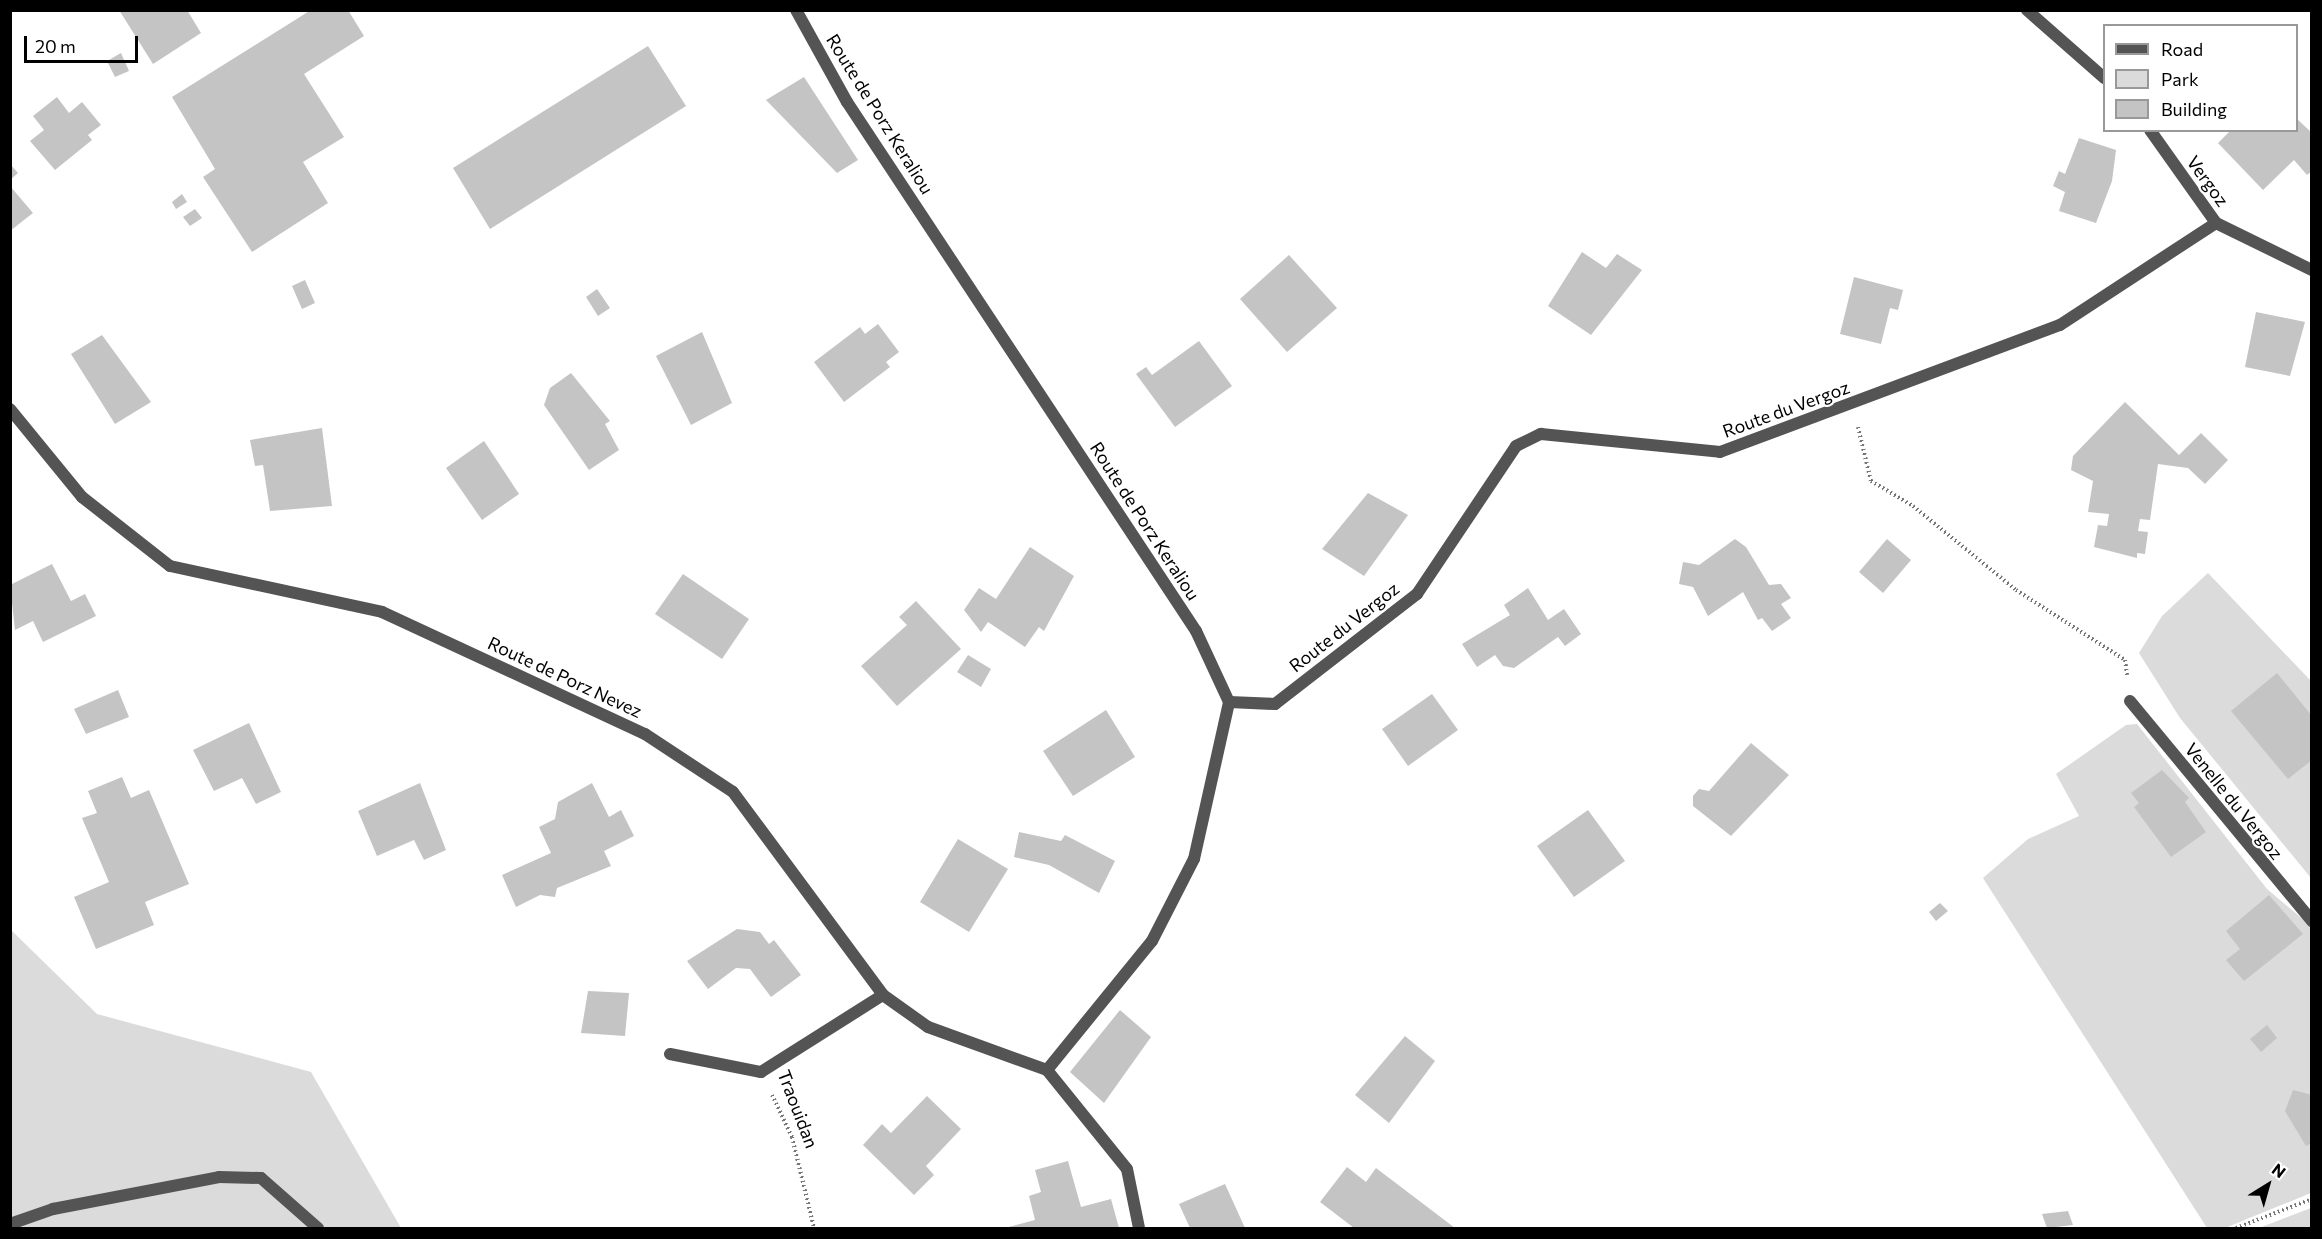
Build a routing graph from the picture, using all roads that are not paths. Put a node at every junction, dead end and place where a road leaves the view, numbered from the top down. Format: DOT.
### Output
graph roads {
  1 [pos="796,10"];
  2 [pos="2027,10"];
  3 [pos="2103,77"];
  4 [pos="2151,132"];
  5 [pos="2216,223"];
  6 [pos="2312,270"];
  7 [pos="10,409"];
  8 [pos="2130,701"];
  9 [pos="1229,702"];
  10 [pos="2312,921"];
  11 [pos="883,995"];
  12 [pos="670,1054"];
  13 [pos="1047,1070"];
  14 [pos="10,1224"];
  15 [pos="318,1228"];
  16 [pos="1139,1228"];
  1 -- 9 [label="street, Route de Porz Keraliou"];
  2 -- 3 [label="street"];
  4 -- 5 [label="street, Vergoz"];
  5 -- 6 [label="street"];
  5 -- 9 [label="street, Route du Vergoz"];
  7 -- 11 [label="street, Route de Porz Nevez"];
  8 -- 10 [label="street, Venelle du Vergoz"];
  9 -- 13 [label="street"];
  11 -- 12 [label="street, Traouidan"];
  11 -- 13 [label="street, Route de Porz Nevez"];
  13 -- 16 [label="street"];
  14 -- 15 [label="street"];
}
